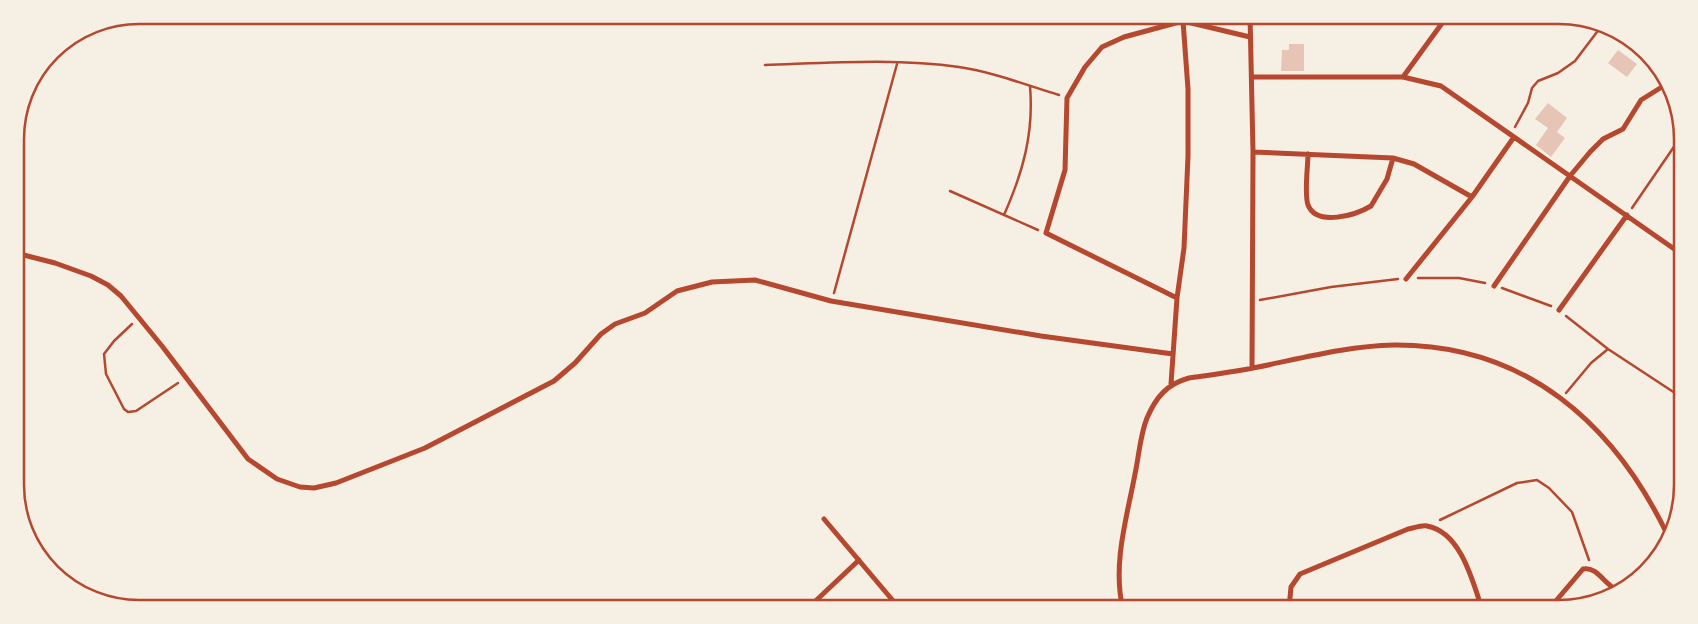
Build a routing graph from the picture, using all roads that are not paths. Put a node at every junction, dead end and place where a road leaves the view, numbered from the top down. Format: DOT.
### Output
graph roads {
  1 [pos="1172,24"];
  2 [pos="1183,24"];
  3 [pos="1196,24"];
  4 [pos="1250,24"];
  5 [pos="1441,24"];
  6 [pos="1250,37"];
  7 [pos="1403,76"];
  8 [pos="1252,77"];
  9 [pos="1662,87"];
  10 [pos="1512,135"];
  11 [pos="1253,152"];
  12 [pos="1308,154"];
  13 [pos="1393,158"];
  14 [pos="1570,176"];
  15 [pos="1472,197"];
  16 [pos="1627,216"];
  17 [pos="1674,248"];
  18 [pos="24,255"];
  19 [pos="1406,279"];
  20 [pos="1494,286"];
  21 [pos="1177,298"];
  22 [pos="1558,310"];
  23 [pos="1173,354"];
  24 [pos="1252,368"];
  25 [pos="1171,384"];
  26 [pos="824,519"];
  27 [pos="1665,529"];
  28 [pos="859,560"];
  29 [pos="1613,587"];
  30 [pos="817,600"];
  31 [pos="892,600"];
  32 [pos="1120,600"];
  33 [pos="1290,600"];
  34 [pos="1479,600"];
  35 [pos="1556,600"];
  1 -- 21 [label="street"];
  2 -- 21 [label="street"];
  3 -- 6 [label="street"];
  4 -- 6 [label="street"];
  5 -- 7 [label="street"];
  6 -- 8 [label="street"];
  7 -- 8 [label="street"];
  7 -- 10 [label="street"];
  8 -- 11 [label="street"];
  9 -- 14 [label="street"];
  10 -- 14 [label="street"];
  10 -- 15 [label="street"];
  11 -- 12 [label="street"];
  11 -- 24 [label="street"];
  12 -- 13 [label="street"];
  12 -- 13 [label="street"];
  13 -- 15 [label="street"];
  14 -- 16 [label="street"];
  14 -- 20 [label="street"];
  15 -- 19 [label="street"];
  16 -- 17 [label="street"];
  16 -- 22 [label="street"];
  18 -- 23 [label="street"];
  21 -- 23 [label="street"];
  23 -- 25 [label="street"];
  24 -- 25 [label="street"];
  24 -- 27 [label="street"];
  25 -- 32 [label="street"];
  26 -- 28 [label="street"];
  28 -- 30 [label="street"];
  28 -- 31 [label="street"];
  29 -- 35 [label="street"];
  33 -- 34 [label="street"];
}
